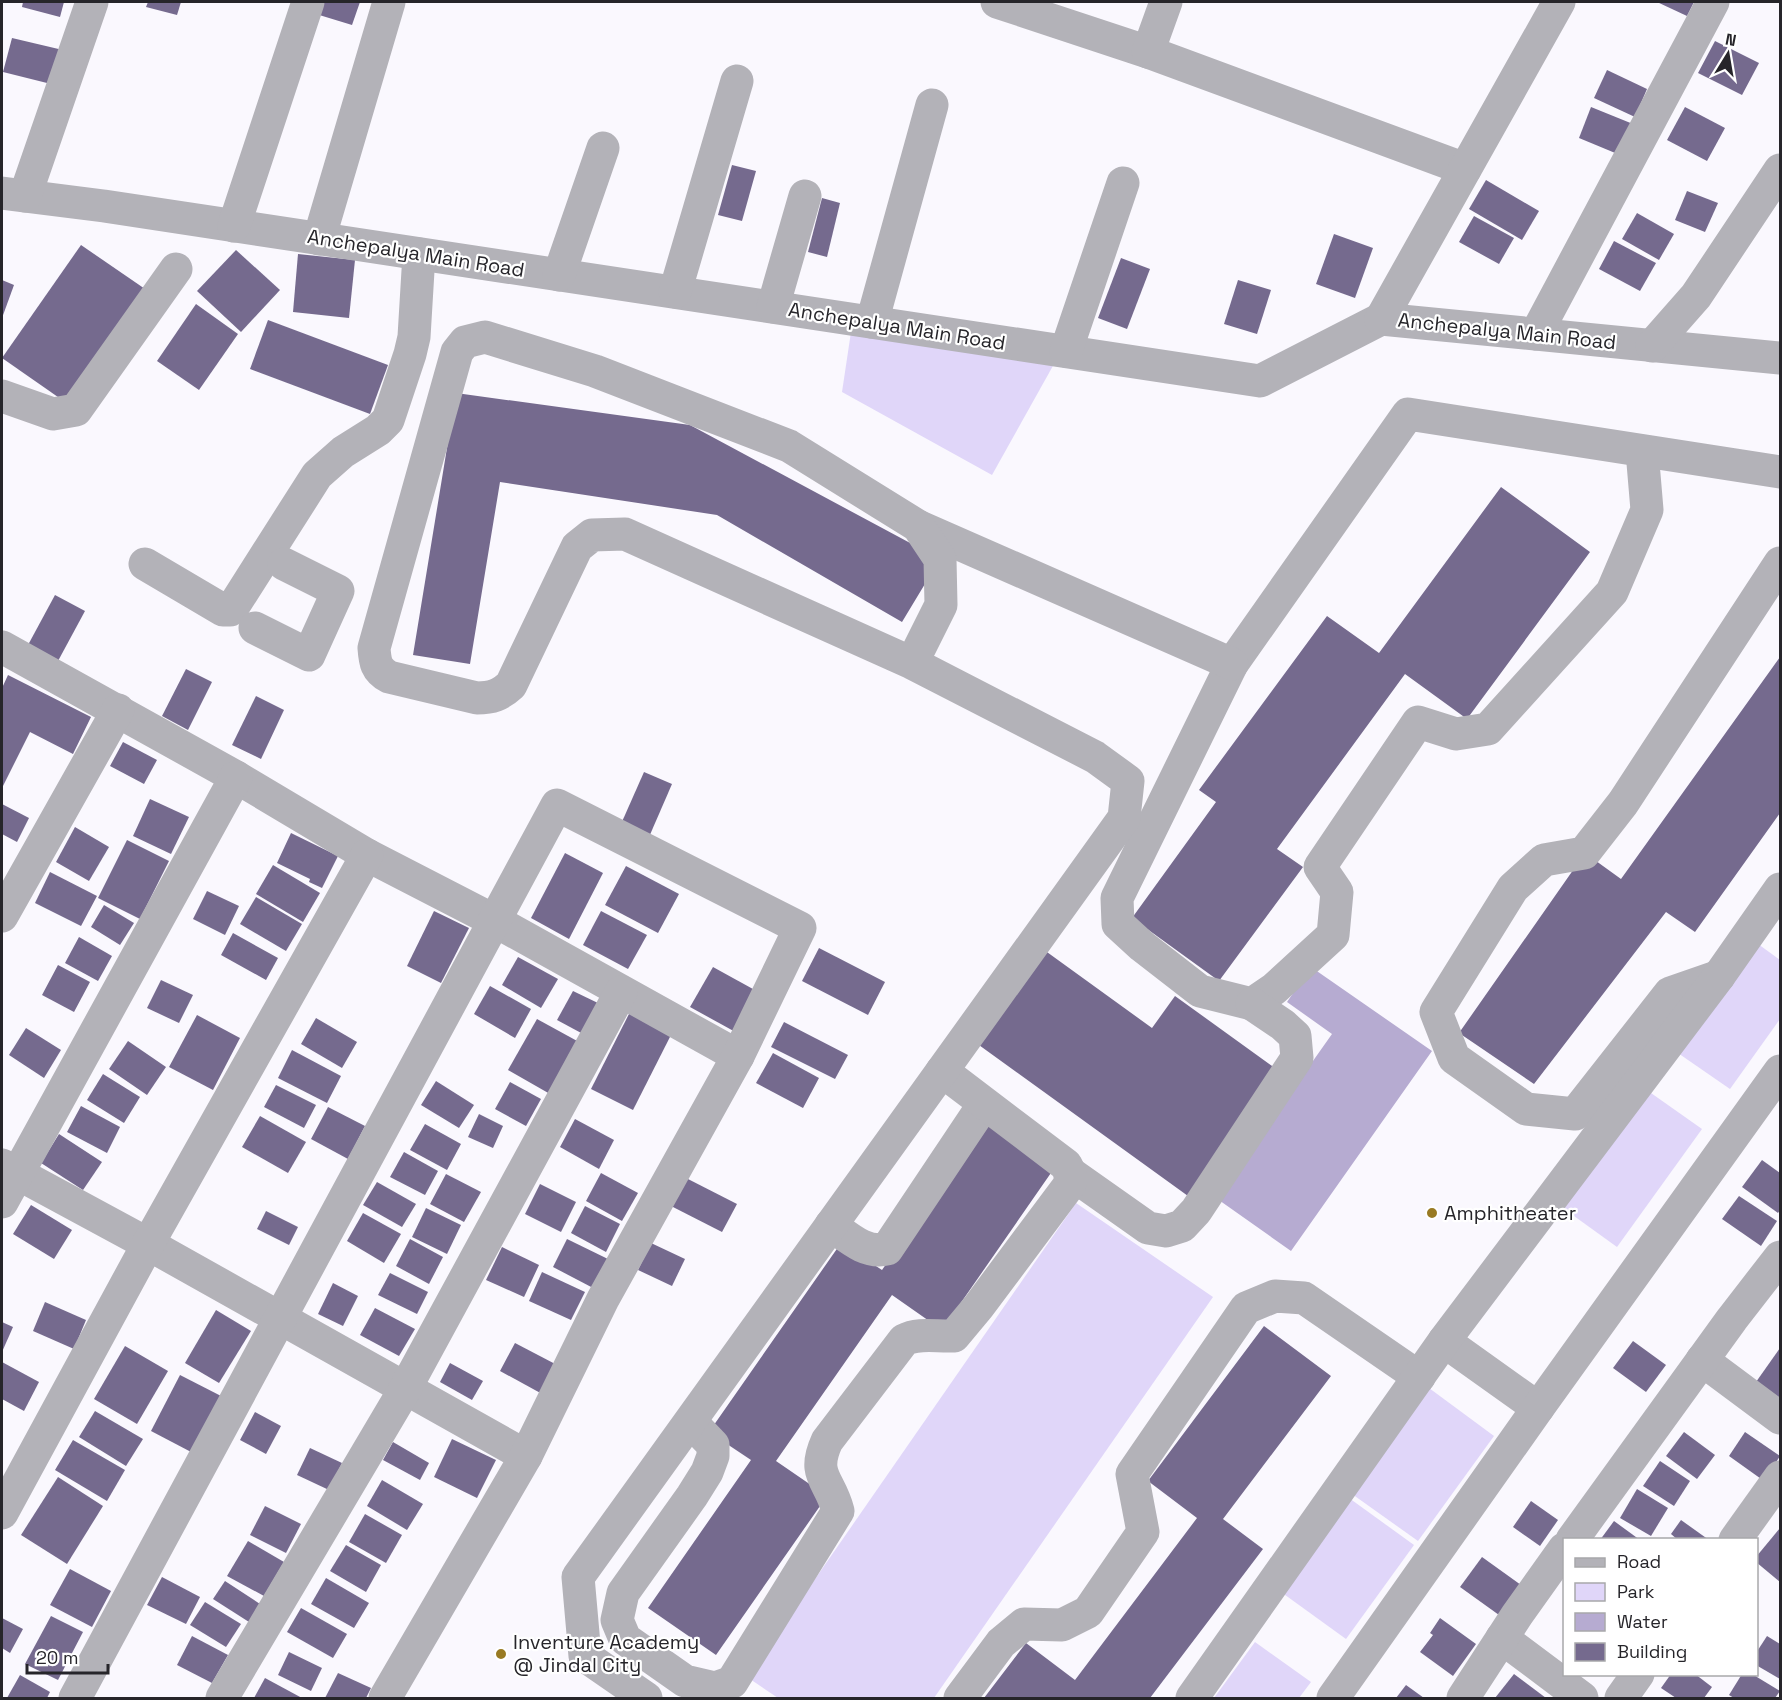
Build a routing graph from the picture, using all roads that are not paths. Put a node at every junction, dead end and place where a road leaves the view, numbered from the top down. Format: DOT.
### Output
graph roads {
  1 [pos="92,2"];
  2 [pos="308,2"];
  3 [pos="389,2"];
  4 [pos="997,2"];
  5 [pos="1166,2"];
  6 [pos="1559,2"];
  7 [pos="1713,2"];
  8 [pos="1148,52"];
  9 [pos="737,81"];
  10 [pos="932,105"];
  11 [pos="603,147"];
  12 [pos="1465,169"];
  13 [pos="1780,170"];
  14 [pos="1122,183"];
  15 [pos="13,195"];
  16 [pos="805,196"];
  17 [pos="234,226"];
  18 [pos="319,238"];
  19 [pos="419,254"];
  20 [pos="176,269"];
  21 [pos="559,275"];
  22 [pos="675,292"];
  23 [pos="773,307"];
  24 [pos="1381,319"];
  25 [pos="872,322"];
  26 [pos="1536,334"];
  27 [pos="1652,345"];
  28 [pos="1066,351"];
  29 [pos="1780,358"];
  30 [pos="2,396"];
  31 [pos="1642,451"];
  32 [pos="1780,472"];
  33 [pos="918,526"];
  34 [pos="1780,563"];
  35 [pos="146,564"];
  36 [pos="284,564"];
  37 [pos="338,591"];
  38 [pos="387,607"];
  39 [pos="255,628"];
  40 [pos="2,647"];
  41 [pos="912,663"];
  42 [pos="1232,664"];
  43 [pos="118,710"];
  44 [pos="236,777"];
  45 [pos="368,855"];
  46 [pos="1780,889"];
  47 [pos="2,915"];
  48 [pos="495,921"];
  49 [pos="1719,976"];
  50 [pos="621,992"];
  51 [pos="1252,1004"];
  52 [pos="738,1056"];
  53 [pos="942,1071"];
  54 [pos="1780,1071"];
  55 [pos="984,1104"];
  56 [pos="9,1169"];
  57 [pos="1070,1173"];
  58 [pos="2,1202"];
  59 [pos="831,1225"];
  60 [pos="148,1244"];
  61 [pos="1780,1257"];
  62 [pos="281,1319"];
  63 [pos="1444,1341"];
  64 [pos="1702,1360"];
  65 [pos="1419,1377"];
  66 [pos="405,1389"];
  67 [pos="1538,1408"];
  68 [pos="1780,1418"];
  69 [pos="691,1422"];
  70 [pos="526,1456"];
  71 [pos="1780,1477"];
  72 [pos="2,1512"];
  73 [pos="1573,1538"];
  74 [pos="1736,1538"];
  75 [pos="1563,1550"];
  76 [pos="1502,1638"];
  77 [pos="1636,1676"];
  78 [pos="75,1698"];
  79 [pos="222,1698"];
  80 [pos="385,1698"];
  81 [pos="646,1698"];
  82 [pos="960,1698"];
  83 [pos="1192,1698"];
  84 [pos="1333,1698"];
  85 [pos="1463,1698"];
  86 [pos="1582,1698"];
  87 [pos="1620,1698"];
  1 -- 15 [label="street"];
  2 -- 17 [label="street"];
  3 -- 18 [label="street"];
  4 -- 8 [label="street"];
  5 -- 8 [label="street"];
  6 -- 12 [label="street"];
  7 -- 26 [label="street"];
  8 -- 12 [label="street"];
  9 -- 22 [label="street"];
  10 -- 25 [label="street"];
  11 -- 21 [label="street"];
  12 -- 24 [label="street"];
  13 -- 27 [label="street"];
  14 -- 28 [label="street"];
  15 -- 17 [label="street, Anchepalya Main Road"];
  16 -- 23 [label="street"];
  17 -- 18 [label="street, Anchepalya Main Road"];
  18 -- 19 [label="street, Anchepalya Main Road"];
  19 -- 21 [label="street, Anchepalya Main Road"];
  19 -- 35 [label="street"];
  20 -- 30 [label="street"];
  21 -- 22 [label="street, Anchepalya Main Road"];
  22 -- 23 [label="street, Anchepalya Main Road"];
  23 -- 25 [label="street, Anchepalya Main Road"];
  24 -- 26 [label="street, Anchepalya Main Road"];
  24 -- 28 [label="street, Anchepalya Main Road"];
  25 -- 28 [label="street, Anchepalya Main Road"];
  26 -- 27 [label="street, Anchepalya Main Road"];
  27 -- 29 [label="street, Anchepalya Main Road"];
  31 -- 32 [label="street"];
  31 -- 42 [label="street"];
  31 -- 51 [label="street"];
  33 -- 38 [label="street"];
  33 -- 41 [label="street"];
  33 -- 42 [label="street"];
  34 -- 49 [label="street"];
  36 -- 37 [label="street"];
  37 -- 38 [label="street"];
  37 -- 39 [label="street"];
  38 -- 41 [label="street"];
  40 -- 43 [label="street"];
  41 -- 53 [label="street"];
  42 -- 51 [label="street"];
  43 -- 44 [label="street"];
  43 -- 47 [label="street"];
  44 -- 45 [label="street"];
  44 -- 56 [label="street"];
  45 -- 48 [label="street"];
  45 -- 60 [label="street"];
  46 -- 49 [label="street"];
  48 -- 50 [label="street"];
  48 -- 52 [label="street"];
  48 -- 62 [label="street"];
  49 -- 63 [label="street"];
  50 -- 52 [label="street"];
  50 -- 66 [label="street"];
  51 -- 57 [label="street"];
  52 -- 70 [label="street"];
  53 -- 55 [label="street"];
  53 -- 59 [label="street"];
  54 -- 67 [label="street"];
  55 -- 57 [label="street"];
  55 -- 59 [label="street"];
  56 -- 58 [label="street"];
  56 -- 60 [label="street"];
  57 -- 69 [label="street"];
  59 -- 69 [label="street"];
  60 -- 62 [label="street"];
  60 -- 72 [label="street"];
  61 -- 64 [label="street"];
  62 -- 66 [label="street"];
  62 -- 78 [label="street"];
  63 -- 65 [label="street"];
  63 -- 67 [label="street"];
  64 -- 68 [label="street"];
  64 -- 73 [label="street"];
  65 -- 82 [label="street"];
  65 -- 83 [label="street"];
  66 -- 70 [label="street"];
  66 -- 79 [label="street"];
  67 -- 84 [label="street"];
  69 -- 81 [label="street"];
  70 -- 80 [label="street"];
  71 -- 74 [label="street"];
  75 -- 76 [label="street"];
  76 -- 85 [label="street"];
  76 -- 86 [label="street"];
  77 -- 87 [label="street"];
}
